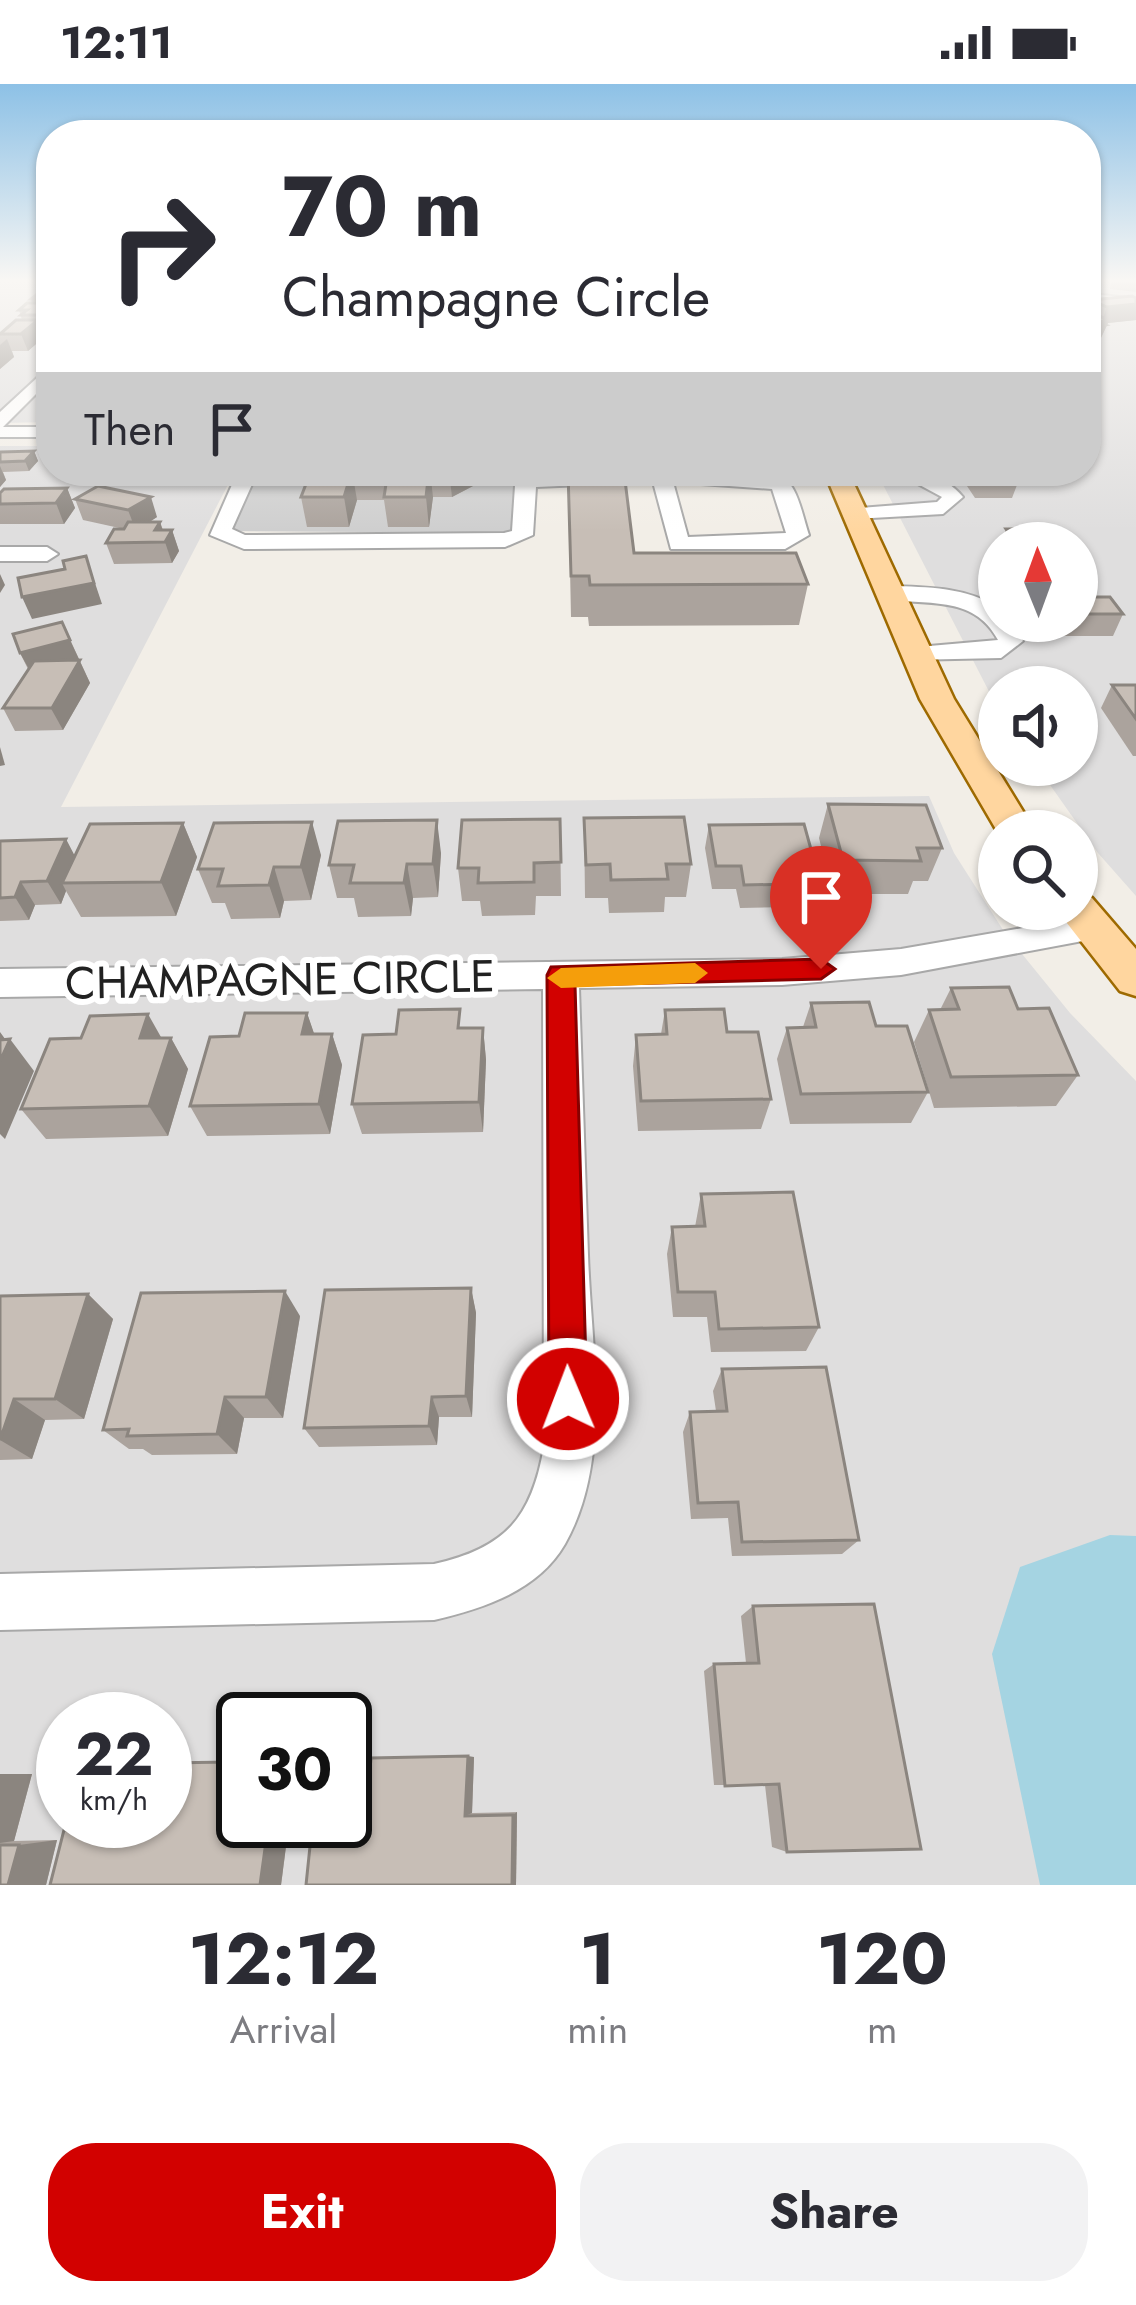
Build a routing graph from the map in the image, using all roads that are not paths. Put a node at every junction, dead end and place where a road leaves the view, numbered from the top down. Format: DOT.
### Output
graph roads {
  1 [pos="36,385"];
  2 [pos="0,422"];
  3 [pos="36,431"];
  4 [pos="0,432"];
  5 [pos="241,486"];
  6 [pos="525,486"];
  7 [pos="664,486"];
  8 [pos="782,486"];
  9 [pos="842,486"];
  10 [pos="942,486"];
  11 [pos="854,513"];
  12 [pos="680,547"];
  13 [pos="0,554"];
  14 [pos="47,554"];
  15 [pos="716,567"];
  16 [pos="890,593"];
  17 [pos="978,605"];
  18 [pos="1010,642"];
  19 [pos="918,655"];
  20 [pos="1003,810"];
  21 [pos="1112,945"];
  22 [pos="561,975"];
  23 [pos="0,982"];
  24 [pos="0,1602"];
  1 -- 2 [label="street"];
  3 -- 4 [label="street"];
  5 -- 6 [label="street"];
  7 -- 12 [label="street"];
  8 -- 12 [label="street"];
  9 -- 11 [label="main road"];
  10 -- 11 [label="street"];
  11 -- 16 [label="main road"];
  12 -- 15 [label="street"];
  13 -- 14 [label="street"];
  16 -- 17 [label="street"];
  16 -- 19 [label="main road"];
  18 -- 19 [label="street"];
  19 -- 20 [label="main road"];
  21 -- 22 [label="street, CHAMPAGNE CIRCLE"];
  22 -- 23 [label="street, CHAMPAGNE CIRCLE"];
  22 -- 24 [label="street, CHAMPAGNE CIRCLE"];
}
